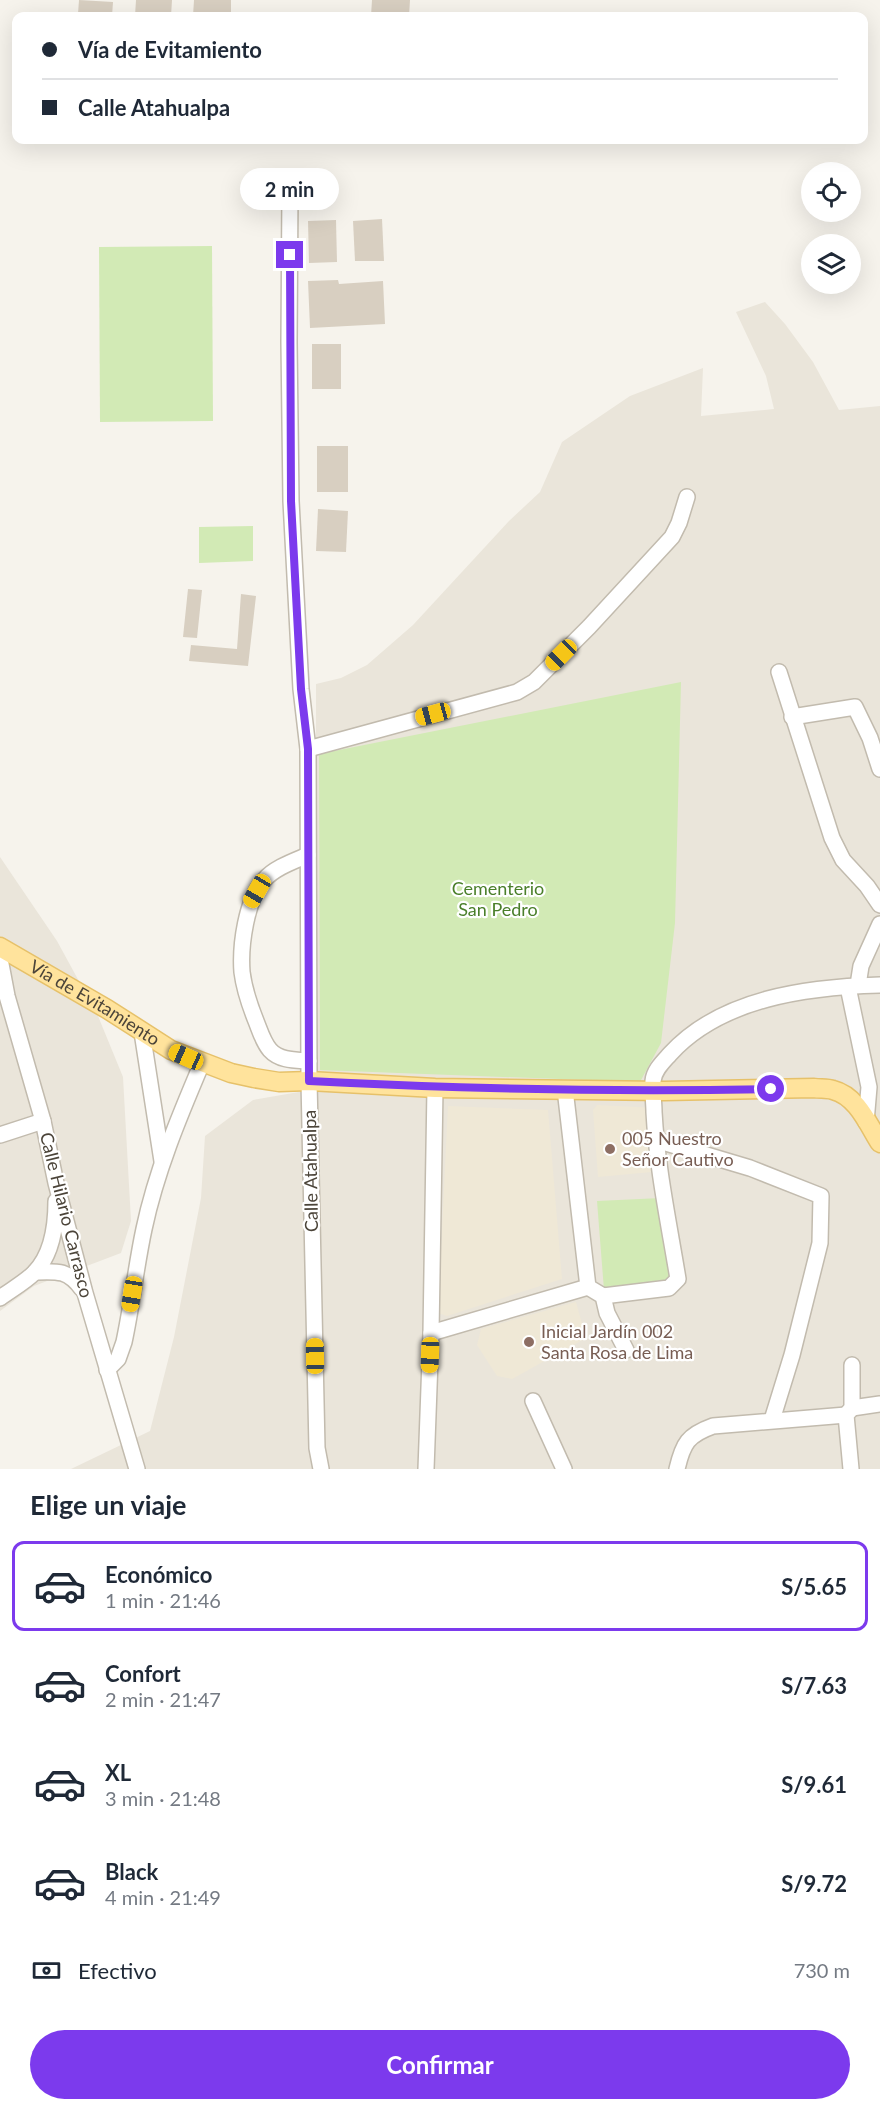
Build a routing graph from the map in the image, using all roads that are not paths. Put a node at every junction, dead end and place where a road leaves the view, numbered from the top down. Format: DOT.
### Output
graph roads {
  1 [pos="290,189"];
  2 [pos="687,497"];
  3 [pos="779,672"];
  4 [pos="792,717"];
  5 [pos="875,737"];
  6 [pos="308,749"];
  7 [pos="880,769"];
  8 [pos="308,855"];
  9 [pos="880,905"];
  10 [pos="880,924"];
  11 [pos="0,947"];
  12 [pos="0,959"];
  13 [pos="880,985"];
  14 [pos="853,986"];
  15 [pos="4,996"];
  16 [pos="142,1032"];
  17 [pos="309,1061"];
  18 [pos="202,1063"];
  19 [pos="309,1081"];
  20 [pos="435,1088"];
  21 [pos="565,1089"];
  22 [pos="653,1091"];
  23 [pos="43,1121"];
  24 [pos="866,1122"];
  25 [pos="0,1135"];
  26 [pos="656,1140"];
  27 [pos="880,1143"];
  28 [pos="163,1164"];
  29 [pos="56,1183"];
  30 [pos="35,1272"];
  31 [pos="588,1287"];
  32 [pos="85,1293"];
  33 [pos="603,1296"];
  34 [pos="0,1298"];
  35 [pos="431,1332"];
  36 [pos="626,1350"];
  37 [pos="852,1365"];
  38 [pos="107,1370"];
  39 [pos="533,1401"];
  40 [pos="880,1404"];
  41 [pos="849,1412"];
  42 [pos="772,1420"];
  43 [pos="137,1469"];
  44 [pos="321,1469"];
  45 [pos="426,1469"];
  46 [pos="564,1469"];
  47 [pos="677,1469"];
  48 [pos="851,1469"];
  1 -- 6 [label="street, Calle Atahualpa"];
  2 -- 6 [label="street"];
  3 -- 4 [label="street"];
  4 -- 5 [label="street"];
  4 -- 9 [label="street"];
  5 -- 7 [label="street"];
  6 -- 8 [label="street, Calle Atahualpa"];
  8 -- 17 [label="street, Calle Atahualpa"];
  8 -- 17 [label="street"];
  10 -- 14 [label="street"];
  11 -- 16 [label="main road, Vía de Evitamiento"];
  12 -- 15 [label="street, Calle Hilario Carrasco"];
  13 -- 14 [label="street"];
  14 -- 22 [label="street"];
  14 -- 24 [label="street"];
  15 -- 23 [label="street, Calle Hilario Carrasco"];
  16 -- 18 [label="main road, Vía de Evitamiento"];
  16 -- 28 [label="street"];
  17 -- 19 [label="street, Calle Atahualpa"];
  18 -- 19 [label="main road, Vía de Evitamiento"];
  18 -- 28 [label="street"];
  19 -- 20 [label="main road, Vía de Evitamiento"];
  19 -- 44 [label="street, Calle Atahualpa"];
  20 -- 21 [label="main road, Vía de Evitamiento"];
  20 -- 35 [label="street"];
  21 -- 22 [label="main road, Vía de Evitamiento"];
  21 -- 31 [label="street"];
  22 -- 24 [label="main road, Vía de Evitamiento"];
  22 -- 26 [label="street"];
  23 -- 25 [label="street"];
  23 -- 29 [label="street, Calle Hilario Carrasco"];
  24 -- 27 [label="main road, Vía de Evitamiento"];
  26 -- 33 [label="street"];
  26 -- 42 [label="street"];
  28 -- 38 [label="street"];
  29 -- 30 [label="street"];
  29 -- 32 [label="street, Calle Hilario Carrasco"];
  30 -- 32 [label="street"];
  30 -- 34 [label="street"];
  31 -- 33 [label="street"];
  31 -- 35 [label="street"];
  32 -- 38 [label="street, Calle Hilario Carrasco"];
  33 -- 36 [label="street"];
  35 -- 45 [label="street"];
  37 -- 41 [label="street"];
  38 -- 43 [label="street, Calle Hilario Carrasco"];
  39 -- 46 [label="street"];
  40 -- 41 [label="street"];
  41 -- 42 [label="street"];
  41 -- 48 [label="street"];
  42 -- 47 [label="street"];
}
